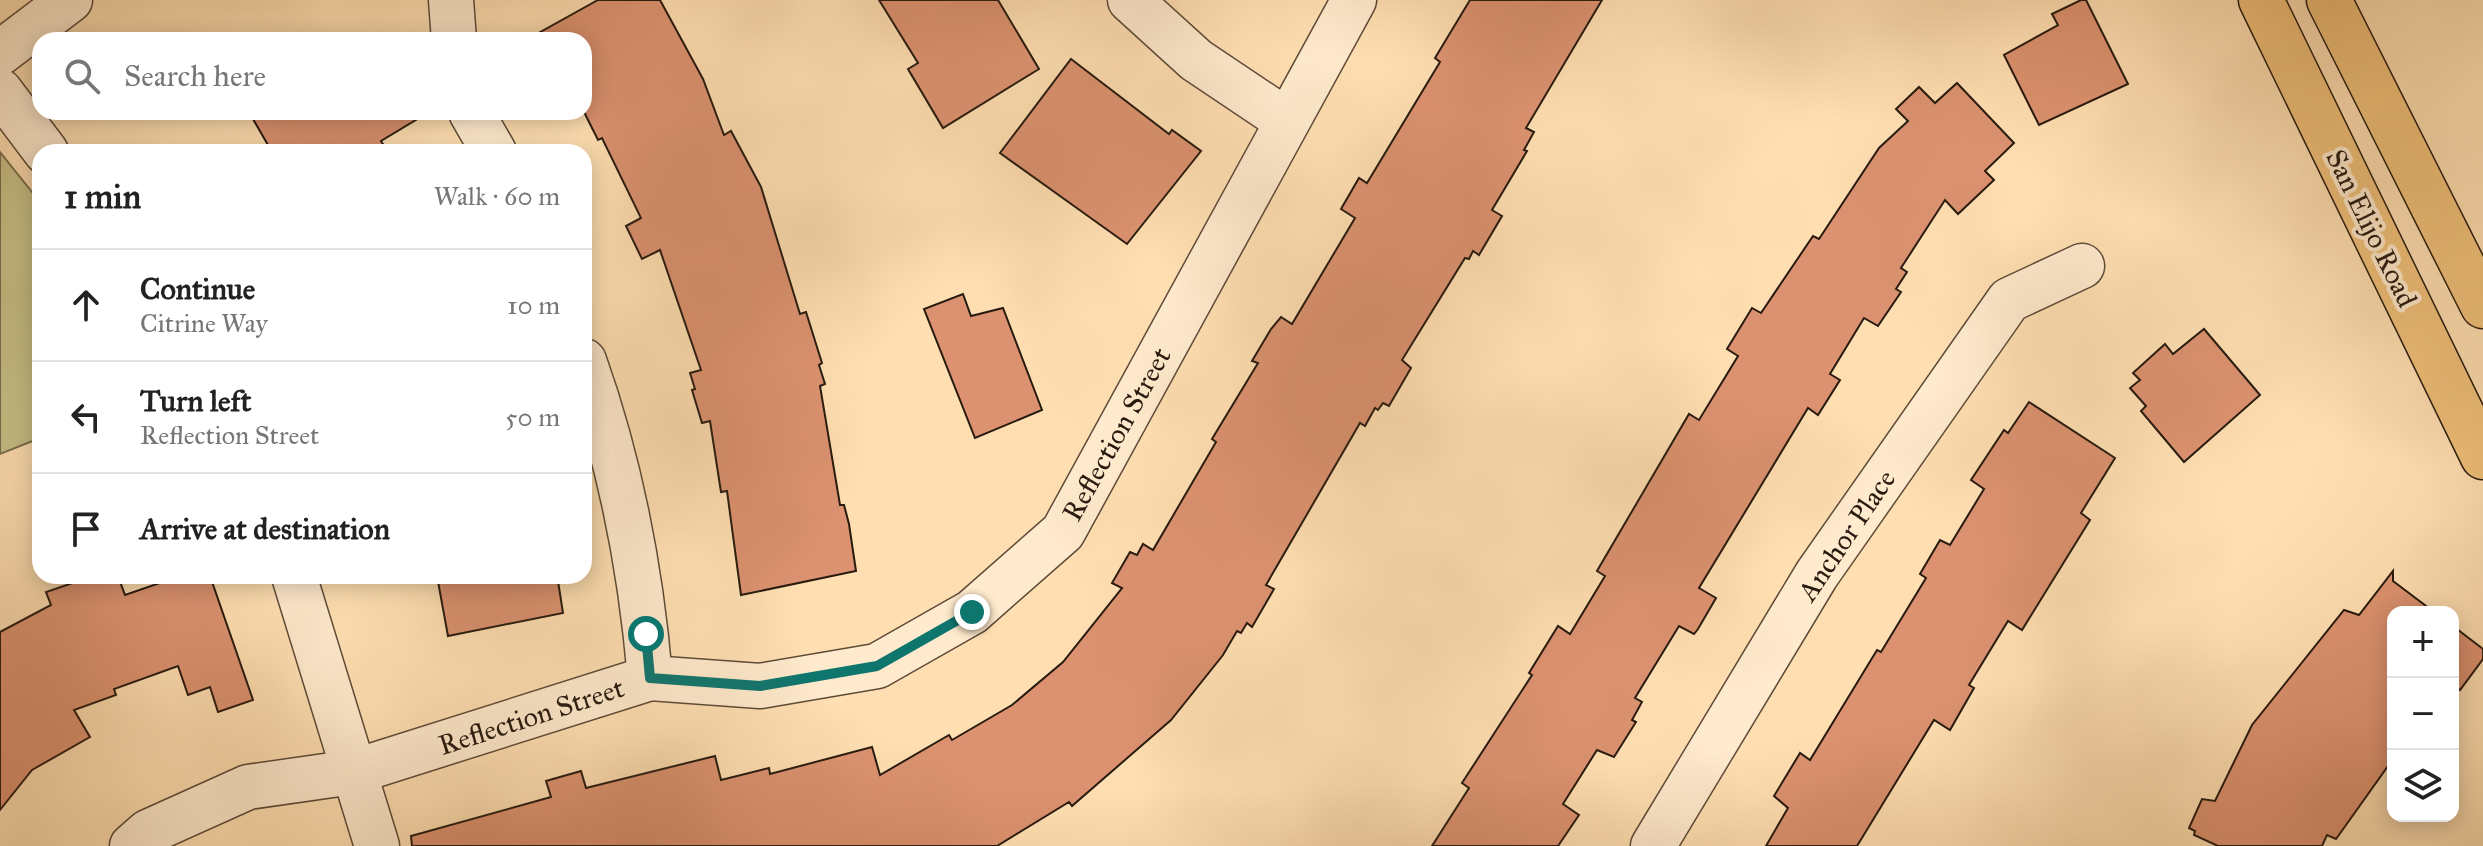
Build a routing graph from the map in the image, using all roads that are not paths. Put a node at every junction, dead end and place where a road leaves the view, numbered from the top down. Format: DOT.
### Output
graph roads {
  1 [pos="70,0"];
  2 [pos="451,0"];
  3 [pos="1130,0"];
  4 [pos="1354,0"];
  5 [pos="2261,0"];
  6 [pos="2329,0"];
  7 [pos="453,32"];
  8 [pos="0,53"];
  9 [pos="0,91"];
  10 [pos="476,120"];
  11 [pos="1287,121"];
  12 [pos="40,144"];
  13 [pos="489,144"];
  14 [pos="2082,266"];
  15 [pos="2483,306"];
  16 [pos="592,383"];
  17 [pos="2483,457"];
  18 [pos="296,584"];
  19 [pos="650,678"];
  20 [pos="353,772"];
  21 [pos="132,846"];
  22 [pos="377,846"];
  23 [pos="1653,846"];
  1 -- 8 [label="street"];
  2 -- 7 [label="street"];
  3 -- 11 [label="street"];
  4 -- 11 [label="street, Reflection Street"];
  5 -- 17 [label="main road, San Elijo Road"];
  6 -- 15 [label="main road"];
  9 -- 12 [label="street"];
  10 -- 13 [label="street"];
  11 -- 19 [label="street, Reflection Street"];
  14 -- 23 [label="street, Anchor Place"];
  16 -- 19 [label="street"];
  18 -- 20 [label="street"];
  19 -- 20 [label="street, Reflection Street"];
  20 -- 21 [label="street, Reflection Street"];
  20 -- 22 [label="street"];
}
